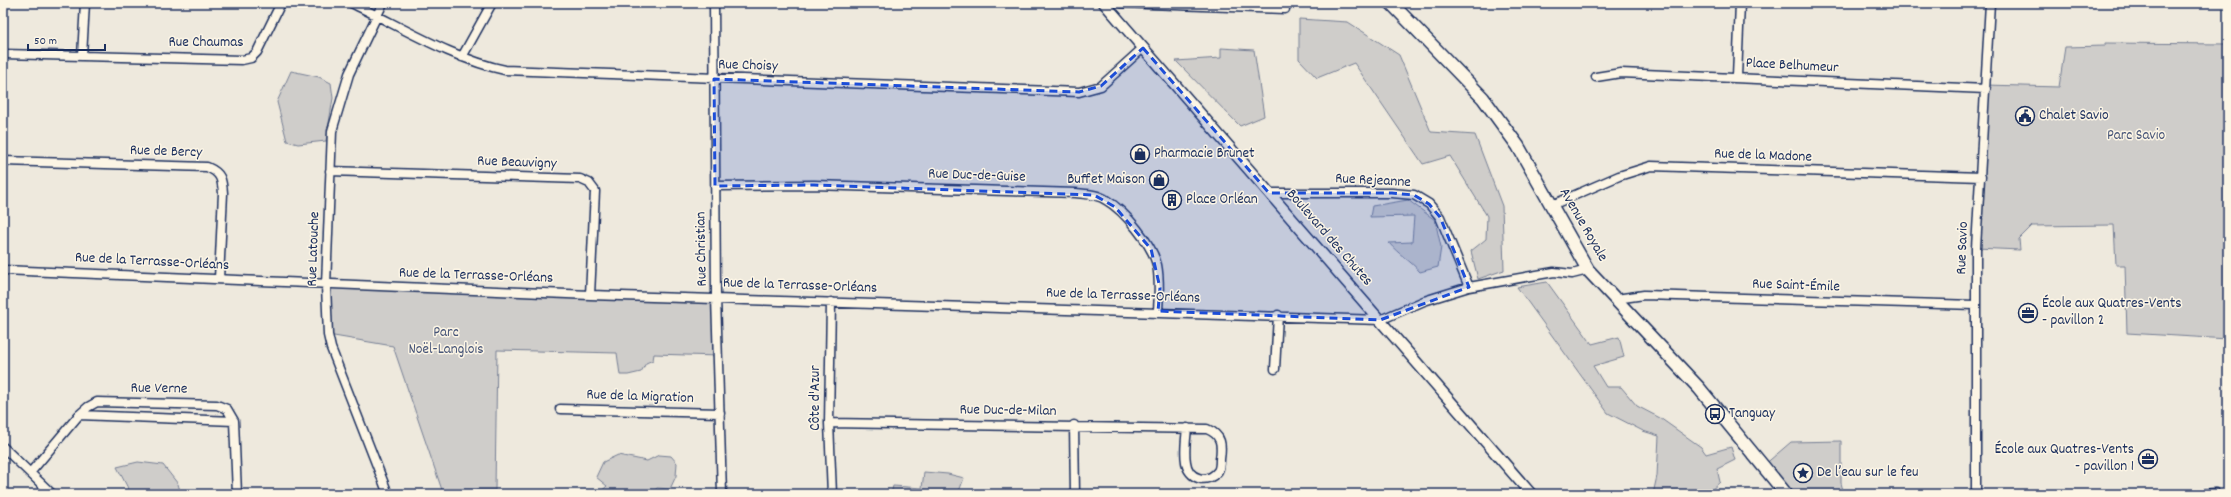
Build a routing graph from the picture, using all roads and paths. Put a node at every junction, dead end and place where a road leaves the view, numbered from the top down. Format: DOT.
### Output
graph roads {
  1 [pos="85,3"];
  2 [pos="281,3"];
  3 [pos="350,3"];
  4 [pos="383,3"];
  5 [pos="492,3"];
  6 [pos="714,3"];
  7 [pos="1104,3"];
  8 [pos="1121,3"];
  9 [pos="1391,3"];
  10 [pos="1740,3"];
  11 [pos="1990,3"];
  12 [pos="1285,9"];
  13 [pos="377,15"];
  14 [pos="1143,48"];
  15 [pos="3,54"];
  16 [pos="82,56"];
  17 [pos="462,57"];
  18 [pos="1596,77"];
  19 [pos="1737,77"];
  20 [pos="714,79"];
  21 [pos="1986,89"];
  22 [pos="3,161"];
  23 [pos="330,171"];
  24 [pos="1981,177"];
  25 [pos="715,186"];
  26 [pos="1269,192"];
  27 [pos="1552,205"];
  28 [pos="3,270"];
  29 [pos="1588,270"];
  30 [pos="219,279"];
  31 [pos="326,285"];
  32 [pos="1469,287"];
  33 [pos="590,295"];
  34 [pos="716,297"];
  35 [pos="1616,299"];
  36 [pos="831,302"];
  37 [pos="1975,305"];
  38 [pos="1158,311"];
  39 [pos="1278,315"];
  40 [pos="1380,320"];
  41 [pos="1275,369"];
  42 [pos="560,409"];
  43 [pos="720,414"];
  44 [pos="80,415"];
  45 [pos="234,421"];
  46 [pos="829,422"];
  47 [pos="1074,425"];
  48 [pos="1187,428"];
  49 [pos="3,447"];
  50 [pos="30,473"];
  51 [pos="2215,493"];
  52 [pos="52,494"];
  53 [pos="237,494"];
  54 [pos="388,494"];
  55 [pos="722,494"];
  56 [pos="832,494"];
  57 [pos="1075,494"];
  58 [pos="1531,494"];
  59 [pos="1786,494"];
  60 [pos="1976,494"];
  61 [pos="2204,494"];
  1 -- 16 [label="street"];
  2 -- 16 [label="street, Rue Chaumas"];
  3 -- 13 [label="street, Rue Choisy"];
  4 -- 13 [label="street, Rue Latouche"];
  5 -- 17 [label="street"];
  6 -- 20 [label="street, Rue Christian"];
  7 -- 14 [label="street, Boulevard des Chutes"];
  8 -- 12 [label="street"];
  9 -- 27 [label="main road, Avenue Royale"];
  10 -- 19 [label="street"];
  11 -- 21 [label="street, Rue Savio"];
  13 -- 17 [label="street, Rue Choisy"];
  13 -- 23 [label="street, Rue Latouche"];
  14 -- 20 [label="street, Rue Choisy"];
  14 -- 26 [label="street, Boulevard des Chutes"];
  15 -- 16 [label="street, Rue Chaumas"];
  17 -- 20 [label="street, Rue Choisy"];
  18 -- 19 [label="street, Place Belhumeur"];
  19 -- 21 [label="street, Place Belhumeur"];
  20 -- 25 [label="street, Rue Christian"];
  21 -- 24 [label="street, Rue Savio"];
  22 -- 30 [label="street, Rue de Bercy"];
  23 -- 31 [label="street, Rue Latouche"];
  23 -- 33 [label="street, Rue Beauvigny"];
  24 -- 27 [label="street, Rue de la Madone"];
  24 -- 37 [label="street, Rue Savio"];
  25 -- 34 [label="street, Rue Christian"];
  25 -- 38 [label="street, Rue Duc-de-Guise"];
  26 -- 32 [label="street, Rue Rejeanne"];
  26 -- 40 [label="street, Boulevard des Chutes"];
  27 -- 29 [label="main road, Avenue Royale"];
  28 -- 30 [label="street, Rue de la Terrasse-Orléans"];
  29 -- 32 [label="street, Rue de la Terrasse-Orléans"];
  29 -- 35 [label="main road, Avenue Royale"];
  30 -- 31 [label="street, Rue de la Terrasse-Orléans"];
  31 -- 33 [label="street, Rue de la Terrasse-Orléans"];
  31 -- 54 [label="street, Rue Latouche"];
  32 -- 40 [label="street, Rue de la Terrasse-Orléans"];
  33 -- 34 [label="street, Rue de la Terrasse-Orléans"];
  34 -- 36 [label="street, Rue de la Terrasse-Orléans"];
  34 -- 43 [label="street, Rue Christian"];
  35 -- 37 [label="street, Rue Saint-Émile"];
  35 -- 59 [label="main road, Avenue Royale"];
  36 -- 38 [label="street, Rue de la Terrasse-Orléans"];
  36 -- 46 [label="street, Côte d'Azur"];
  37 -- 60 [label="street, Rue Savio"];
  38 -- 39 [label="street, Rue de la Terrasse-Orléans"];
  39 -- 40 [label="street, Rue de la Terrasse-Orléans"];
  39 -- 41 [label="street"];
  40 -- 58 [label="street, Boulevard des Chutes"];
  42 -- 43 [label="street, Rue de la Migration"];
  43 -- 55 [label="street, Rue Christian"];
  44 -- 45 [label="street, Rue Verne"];
  44 -- 45 [label="street, Rue Verne"];
  44 -- 50 [label="street, Rue Verne"];
  45 -- 53 [label="street"];
  46 -- 47 [label="street, Rue Duc-de-Milan"];
  46 -- 56 [label="street, Côte d'Azur"];
  47 -- 48 [label="street, Rue Duc-de-Milan"];
  47 -- 57 [label="street"];
  48 -- 48 [label="street, Rue Duc-de-Milan"];
  49 -- 50 [label="street"];
  50 -- 52 [label="street"];
  51 -- 61 [label="street"];
}
